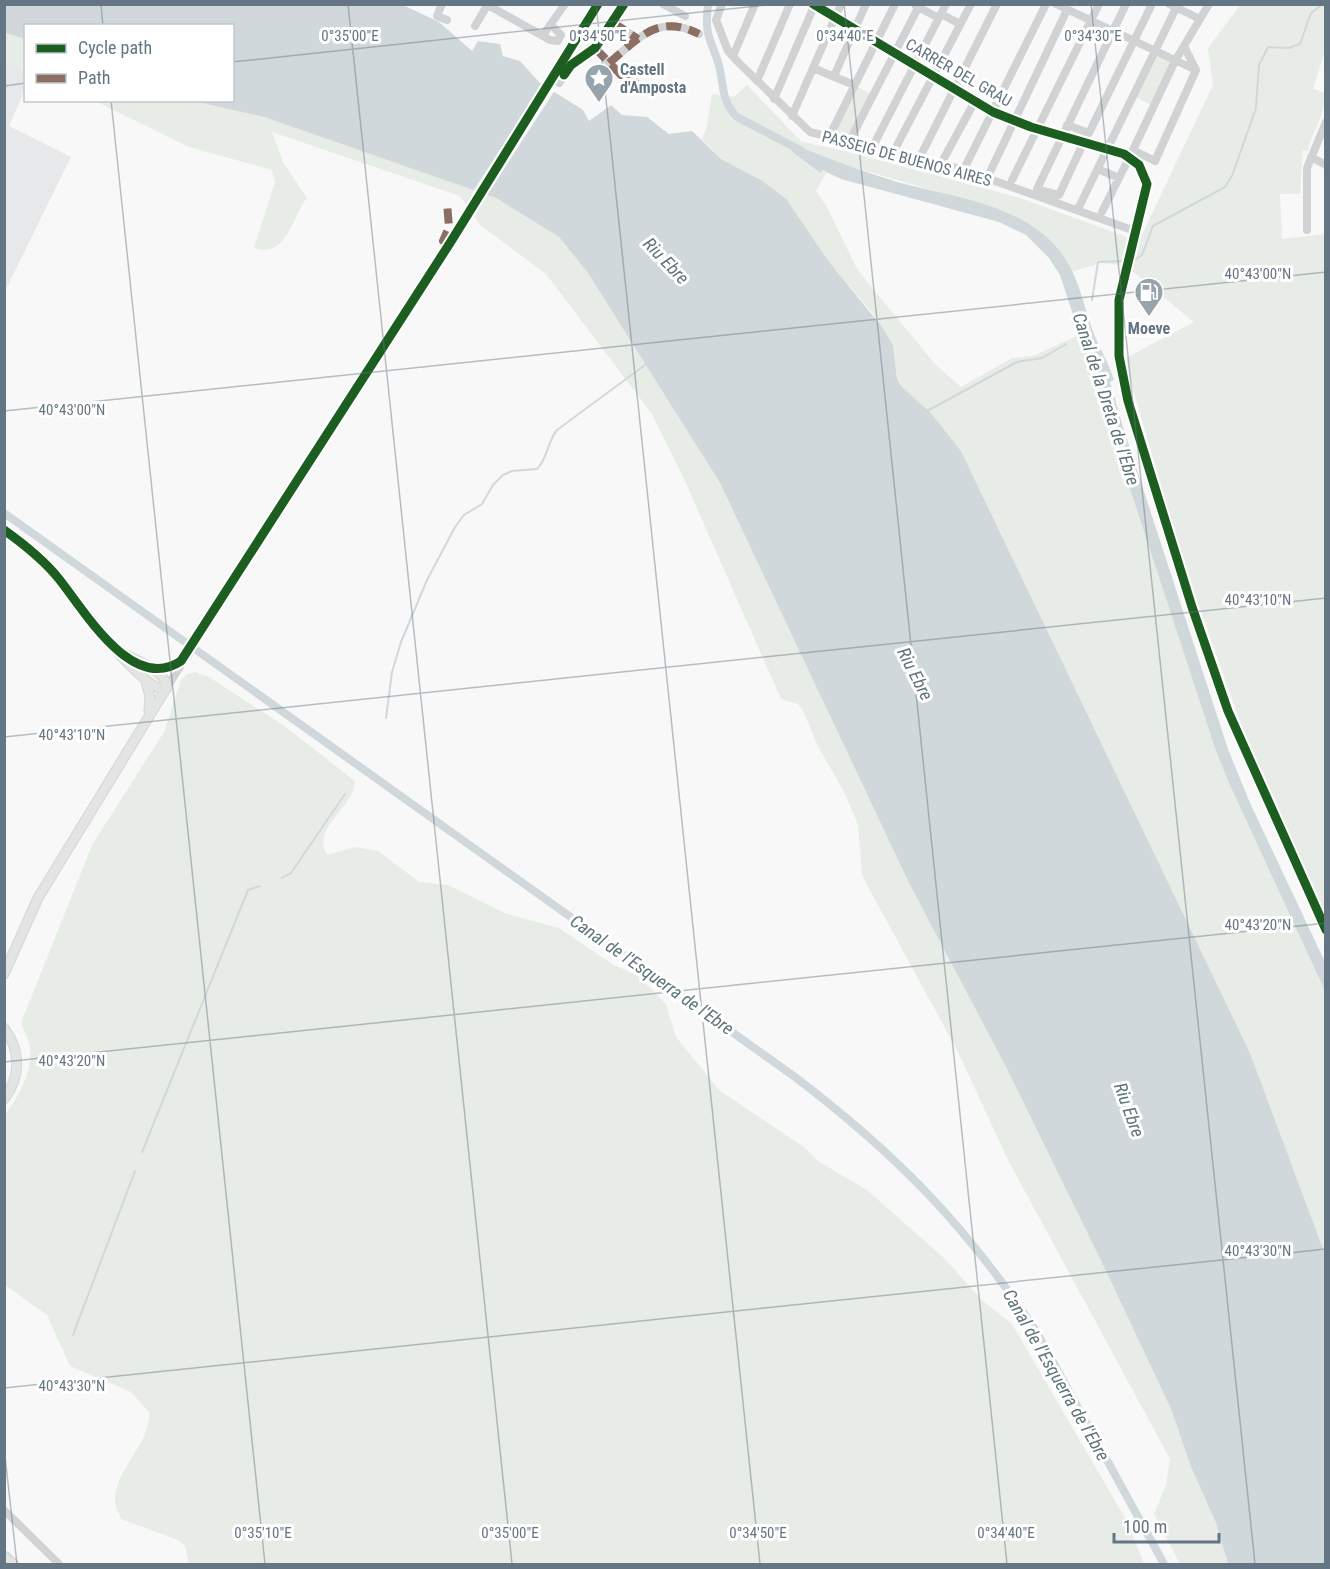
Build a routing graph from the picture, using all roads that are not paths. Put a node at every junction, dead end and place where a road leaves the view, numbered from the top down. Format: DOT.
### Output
graph roads {
  1 [pos="442,4"];
  2 [pos="565,4"];
  3 [pos="598,4"];
  4 [pos="624,4"];
  5 [pos="722,4"];
  6 [pos="755,4"];
  7 [pos="790,4"];
  8 [pos="841,4"];
  9 [pos="866,4"];
  10 [pos="895,4"];
  11 [pos="946,4"];
  12 [pos="971,4"];
  13 [pos="997,4"];
  14 [pos="1046,4"];
  15 [pos="1056,4"];
  16 [pos="1099,4"];
  17 [pos="1126,4"];
  18 [pos="1152,4"];
  19 [pos="1209,4"];
  20 [pos="487,5"];
  21 [pos="663,5"];
  22 [pos="814,5"];
  23 [pos="918,5"];
  24 [pos="1173,6"];
  25 [pos="1067,10"];
  26 [pos="685,16"];
  27 [pos="940,16"];
  28 [pos="835,18"];
  29 [pos="1200,19"];
  30 [pos="447,20"];
  31 [pos="1091,21"];
  32 [pos="612,22"];
  33 [pos="960,24"];
  34 [pos="550,25"];
  35 [pos="475,26"];
  36 [pos="855,29"];
  37 [pos="1112,31"];
  38 [pos="699,34"];
  39 [pos="543,35"];
  40 [pos="638,39"];
  41 [pos="876,41"];
  42 [pos="1134,42"];
  43 [pos="1184,46"];
  44 [pos="595,48"];
  45 [pos="1156,52"];
  46 [pos="895,53"];
  47 [pos="733,56"];
  48 [pos="1175,61"];
  49 [pos="609,63"];
  50 [pos="914,65"];
  51 [pos="813,68"];
  52 [pos="1196,70"];
  53 [pos="933,75"];
  54 [pos="834,76"];
  55 [pos="757,81"];
  56 [pos="555,83"];
  57 [pos="854,85"];
  58 [pos="955,88"];
  59 [pos="641,89"];
  60 [pos="774,99"];
  61 [pos="975,101"];
  62 [pos="993,112"];
  63 [pos="792,116"];
  64 [pos="1015,121"];
  65 [pos="1067,125"];
  66 [pos="1325,125"];
  67 [pos="1038,129"];
  68 [pos="1062,136"];
  69 [pos="829,137"];
  70 [pos="849,142"];
  71 [pos="872,148"];
  72 [pos="1081,148"];
  73 [pos="1107,148"];
  74 [pos="896,149"];
  75 [pos="921,155"];
  76 [pos="1311,157"];
  77 [pos="943,160"];
  78 [pos="1126,164"];
  79 [pos="966,165"];
  80 [pos="1326,165"];
  81 [pos="1098,169"];
  82 [pos="990,172"];
  83 [pos="1119,178"];
  84 [pos="1012,180"];
  85 [pos="1037,192"];
  86 [pos="1078,209"];
  87 [pos="1102,212"];
  88 [pos="1307,230"];
  89 [pos="1135,231"];
  90 [pos="4,530"];
  91 [pos="117,650"];
  92 [pos="188,654"];
  93 [pos="153,670"];
  94 [pos="147,683"];
  95 [pos="166,688"];
  96 [pos="145,721"];
  97 [pos="1326,930"];
  98 [pos="4,974"];
  99 [pos="4,1028"];
  100 [pos="4,1100"];
  101 [pos="4,1510"];
  102 [pos="4,1557"];
  103 [pos="12,1564"];
  104 [pos="59,1564"];
  1 -- 30 [label="street"];
  2 -- 34 [label="street"];
  3 -- 56 [label="street"];
  4 -- 32 [label="street"];
  5 -- 47 [label="street, PASSEIG DE BUENOS AIRES"];
  6 -- 47 [label="street"];
  7 -- 55 [label="street"];
  8 -- 28 [label="street"];
  9 -- 36 [label="street"];
  10 -- 41 [label="street"];
  11 -- 27 [label="street"];
  12 -- 33 [label="street"];
  13 -- 58 [label="street"];
  14 -- 62 [label="street"];
  15 -- 25 [label="street"];
  16 -- 31 [label="street"];
  17 -- 37 [label="street"];
  18 -- 42 [label="street"];
  19 -- 29 [label="street"];
  20 -- 35 [label="street"];
  20 -- 39 [label="street"];
  21 -- 26 [label="street"];
  22 -- 28 [label="street, CARRER DEL GRAU"];
  22 -- 60 [label="street"];
  23 -- 27 [label="street"];
  23 -- 46 [label="street"];
  24 -- 29 [label="street"];
  24 -- 45 [label="street"];
  25 -- 31 [label="street"];
  25 -- 64 [label="street"];
  27 -- 33 [label="street"];
  27 -- 50 [label="street"];
  28 -- 36 [label="street, CARRER DEL GRAU"];
  28 -- 51 [label="street"];
  29 -- 43 [label="street"];
  31 -- 37 [label="street"];
  31 -- 67 [label="street"];
  32 -- 40 [label="street"];
  32 -- 44 [label="street"];
  33 -- 53 [label="street"];
  34 -- 39 [label="street"];
  34 -- 39 [label="street"];
  36 -- 41 [label="street, CARRER DEL GRAU"];
  36 -- 54 [label="street"];
  37 -- 42 [label="street"];
  37 -- 65 [label="street"];
  38 -- 40 [label="street"];
  40 -- 49 [label="street"];
  41 -- 46 [label="street, CARRER DEL GRAU"];
  41 -- 57 [label="street"];
  42 -- 45 [label="street"];
  42 -- 65 [label="street"];
  43 -- 48 [label="street"];
  43 -- 52 [label="street"];
  44 -- 49 [label="street"];
  44 -- 56 [label="street"];
  45 -- 48 [label="street"];
  45 -- 73 [label="street"];
  46 -- 50 [label="street, CARRER DEL GRAU"];
  46 -- 70 [label="street"];
  47 -- 55 [label="street, PASSEIG DE BUENOS AIRES"];
  48 -- 52 [label="street"];
  48 -- 52 [label="street"];
  49 -- 59 [label="street"];
  50 -- 53 [label="street, CARRER DEL GRAU"];
  50 -- 71 [label="street"];
  51 -- 54 [label="street"];
  51 -- 63 [label="street"];
  53 -- 58 [label="street, CARRER DEL GRAU"];
  53 -- 74 [label="street"];
  54 -- 57 [label="street"];
  55 -- 60 [label="street, PASSEIG DE BUENOS AIRES"];
  56 -- 92 [label="street"];
  57 -- 69 [label="street"];
  58 -- 61 [label="street, CARRER DEL GRAU"];
  58 -- 75 [label="street"];
  60 -- 63 [label="street, PASSEIG DE BUENOS AIRES"];
  61 -- 62 [label="street, CARRER DEL GRAU"];
  61 -- 77 [label="street"];
  62 -- 64 [label="street, CARRER DEL GRAU"];
  62 -- 79 [label="street"];
  63 -- 69 [label="street, PASSEIG DE BUENOS AIRES"];
  64 -- 67 [label="street, CARRER DEL GRAU"];
  64 -- 82 [label="street"];
  65 -- 68 [label="street"];
  66 -- 76 [label="street"];
  67 -- 68 [label="street, CARRER DEL GRAU"];
  67 -- 84 [label="street"];
  68 -- 73 [label="street, CARRER DEL GRAU"];
  68 -- 85 [label="street"];
  69 -- 70 [label="street, PASSEIG DE BUENOS AIRES"];
  70 -- 71 [label="street, PASSEIG DE BUENOS AIRES"];
  71 -- 85 [label="street, PASSEIG DE BUENOS AIRES"];
  72 -- 85 [label="street"];
  73 -- 81 [label="street"];
  73 -- 89 [label="street, CARRER DEL GRAU"];
  76 -- 80 [label="street"];
  76 -- 88 [label="street"];
  78 -- 83 [label="street"];
  81 -- 83 [label="street"];
  81 -- 86 [label="street"];
  83 -- 87 [label="street"];
  85 -- 86 [label="street, PASSEIG DE BUENOS AIRES"];
  86 -- 89 [label="street, PASSEIG DE BUENOS AIRES"];
  89 -- 97 [label="street"];
  90 -- 91 [label="main road"];
  91 -- 93 [label="main road"];
  91 -- 94 [label="main road"];
  92 -- 93 [label="main road"];
  92 -- 95 [label="street"];
  93 -- 94 [label="main road"];
  93 -- 95 [label="main road"];
  94 -- 95 [label="main road"];
  94 -- 96 [label="main road"];
  95 -- 96 [label="main road"];
  96 -- 98 [label="main road"];
  99 -- 100 [label="main road"];
  101 -- 104 [label="street"];
  102 -- 103 [label="highway"];
}
